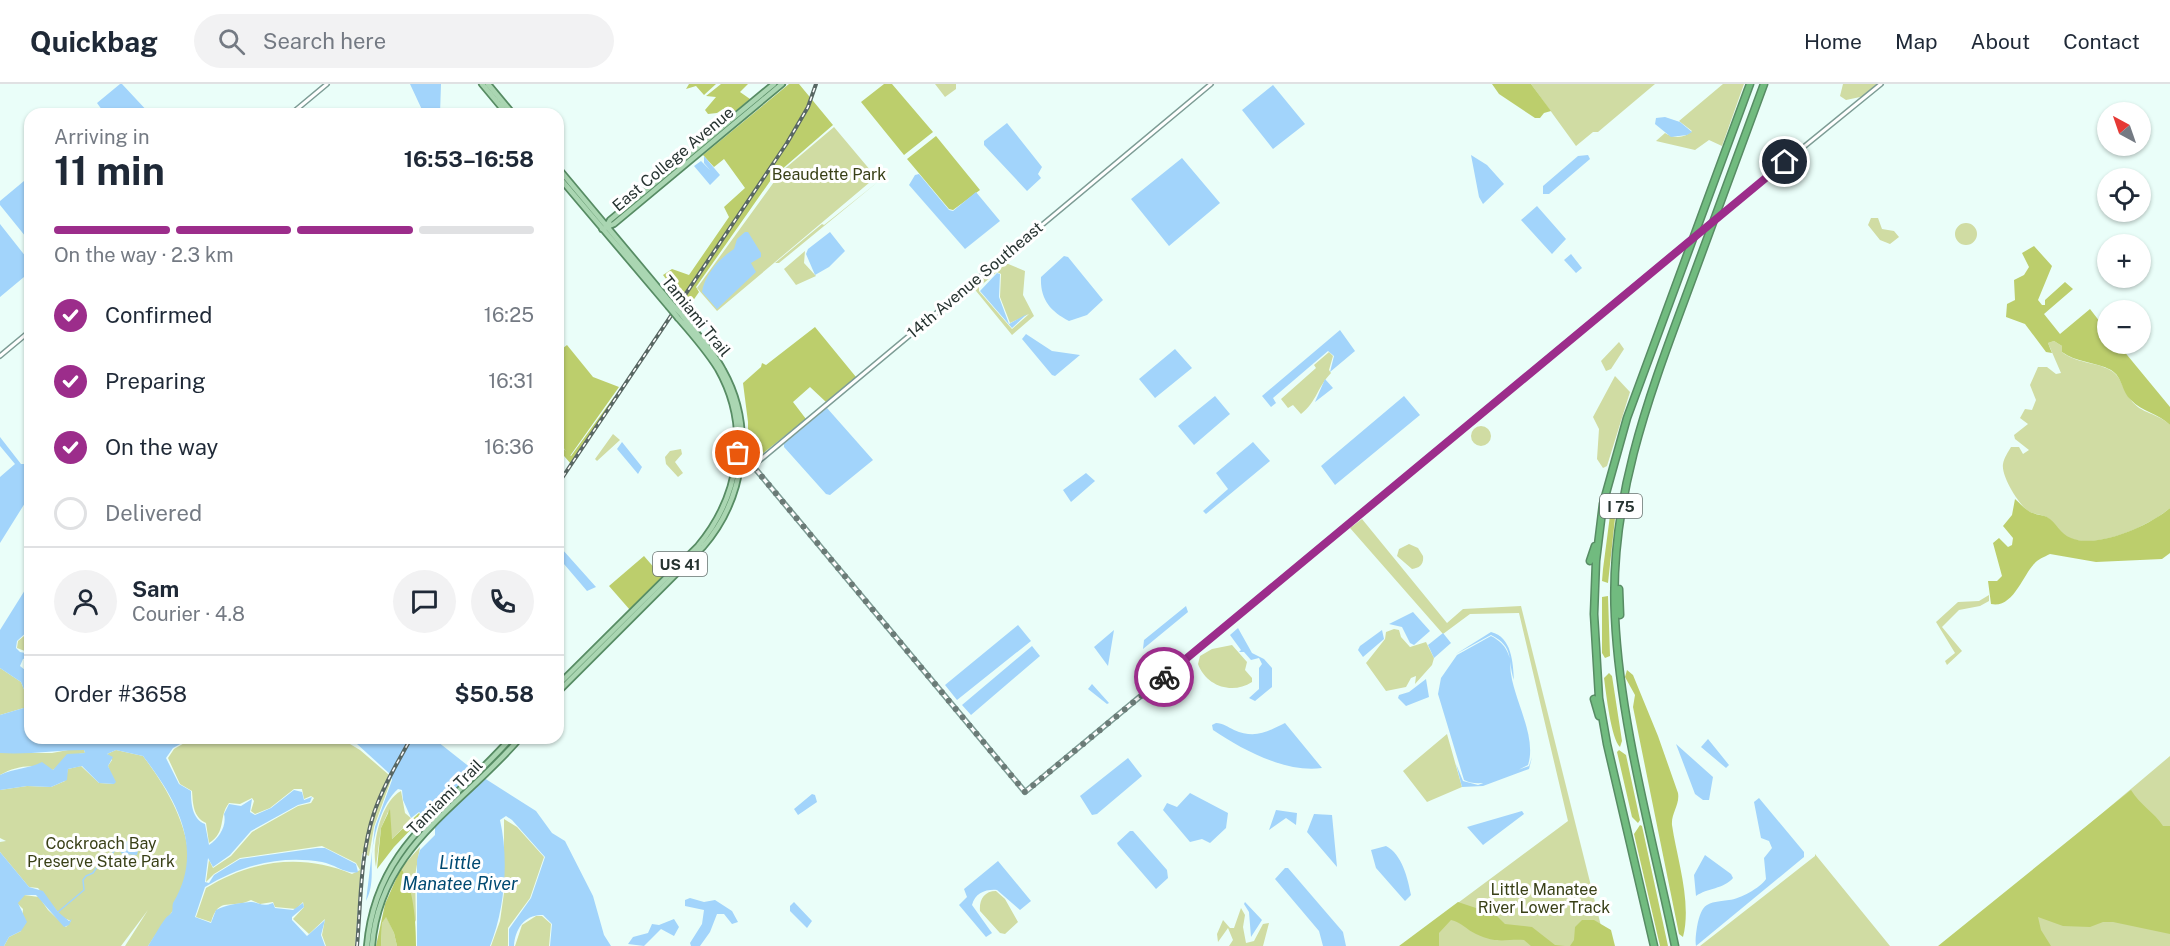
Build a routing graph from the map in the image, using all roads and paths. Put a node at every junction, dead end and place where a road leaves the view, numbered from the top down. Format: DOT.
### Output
graph roads {
  1 [pos="327,84"];
  2 [pos="482,84"];
  3 [pos="488,84"];
  4 [pos="774,84"];
  5 [pos="782,84"];
  6 [pos="1211,84"];
  7 [pos="1750,84"];
  8 [pos="1764,84"];
  9 [pos="1881,84"];
  10 [pos="748,105"];
  11 [pos="754,107"];
  12 [pos="298,108"];
  13 [pos="502,108"];
  14 [pos="508,108"];
  15 [pos="564,175"];
  16 [pos="564,184"];
  17 [pos="574,196"];
  18 [pos="582,197"];
  19 [pos="604,228"];
  20 [pos="24,336"];
  21 [pos="0,356"];
  22 [pos="739,465"];
  23 [pos="753,466"];
  24 [pos="1600,528"];
  25 [pos="1618,544"];
  26 [pos="1590,561"];
  27 [pos="1620,615"];
  28 [pos="564,679"];
  29 [pos="564,686"];
  30 [pos="1594,699"];
  31 [pos="505,744"];
  32 [pos="514,744"];
  33 [pos="1607,744"];
  34 [pos="426,828"];
  35 [pos="370,946"];
  36 [pos="1654,946"];
  37 [pos="1675,946"];
  1 -- 12 [label="street"];
  2 -- 13 [label="main road"];
  3 -- 14 [label="main road"];
  4 -- 10 [label="main road, East College Avenue"];
  5 -- 11 [label="main road, East College Avenue"];
  6 -- 23 [label="street, 14th Avenue Southeast"];
  7 -- 24 [label="highway, I 75"];
  8 -- 25 [label="highway, I 75"];
  9 -- 23 [label="street, bridge"];
  10 -- 11 [label="main road"];
  10 -- 19 [label="main road, East College Avenue"];
  11 -- 19 [label="main road, East College Avenue"];
  15 -- 18 [label="main road, Tamiami Trail / US 41"];
  16 -- 17 [label="main road, Tamiami Trail / US 41"];
  17 -- 18 [label="main road"];
  17 -- 19 [label="main road, Tamiami Trail / US 41"];
  18 -- 19 [label="main road, Tamiami Trail / US 41"];
  19 -- 22 [label="main road, Tamiami Trail / US 41, bridge"];
  20 -- 21 [label="street"];
  22 -- 23 [label="street"];
  22 -- 28 [label="main road, Tamiami Trail / US 41"];
  22 -- 29 [label="main road, Tamiami Trail / US 41"];
  24 -- 26 [label="highway"];
  24 -- 33 [label="highway, I 75"];
  25 -- 27 [label="highway"];
  25 -- 37 [label="highway, I 75"];
  30 -- 33 [label="highway"];
  31 -- 34 [label="main road, Tamiami Trail"];
  32 -- 34 [label="main road, Tamiami Trail"];
  33 -- 36 [label="highway, I 75"];
  34 -- 35 [label="main road, Tamiami Trail"];
}
